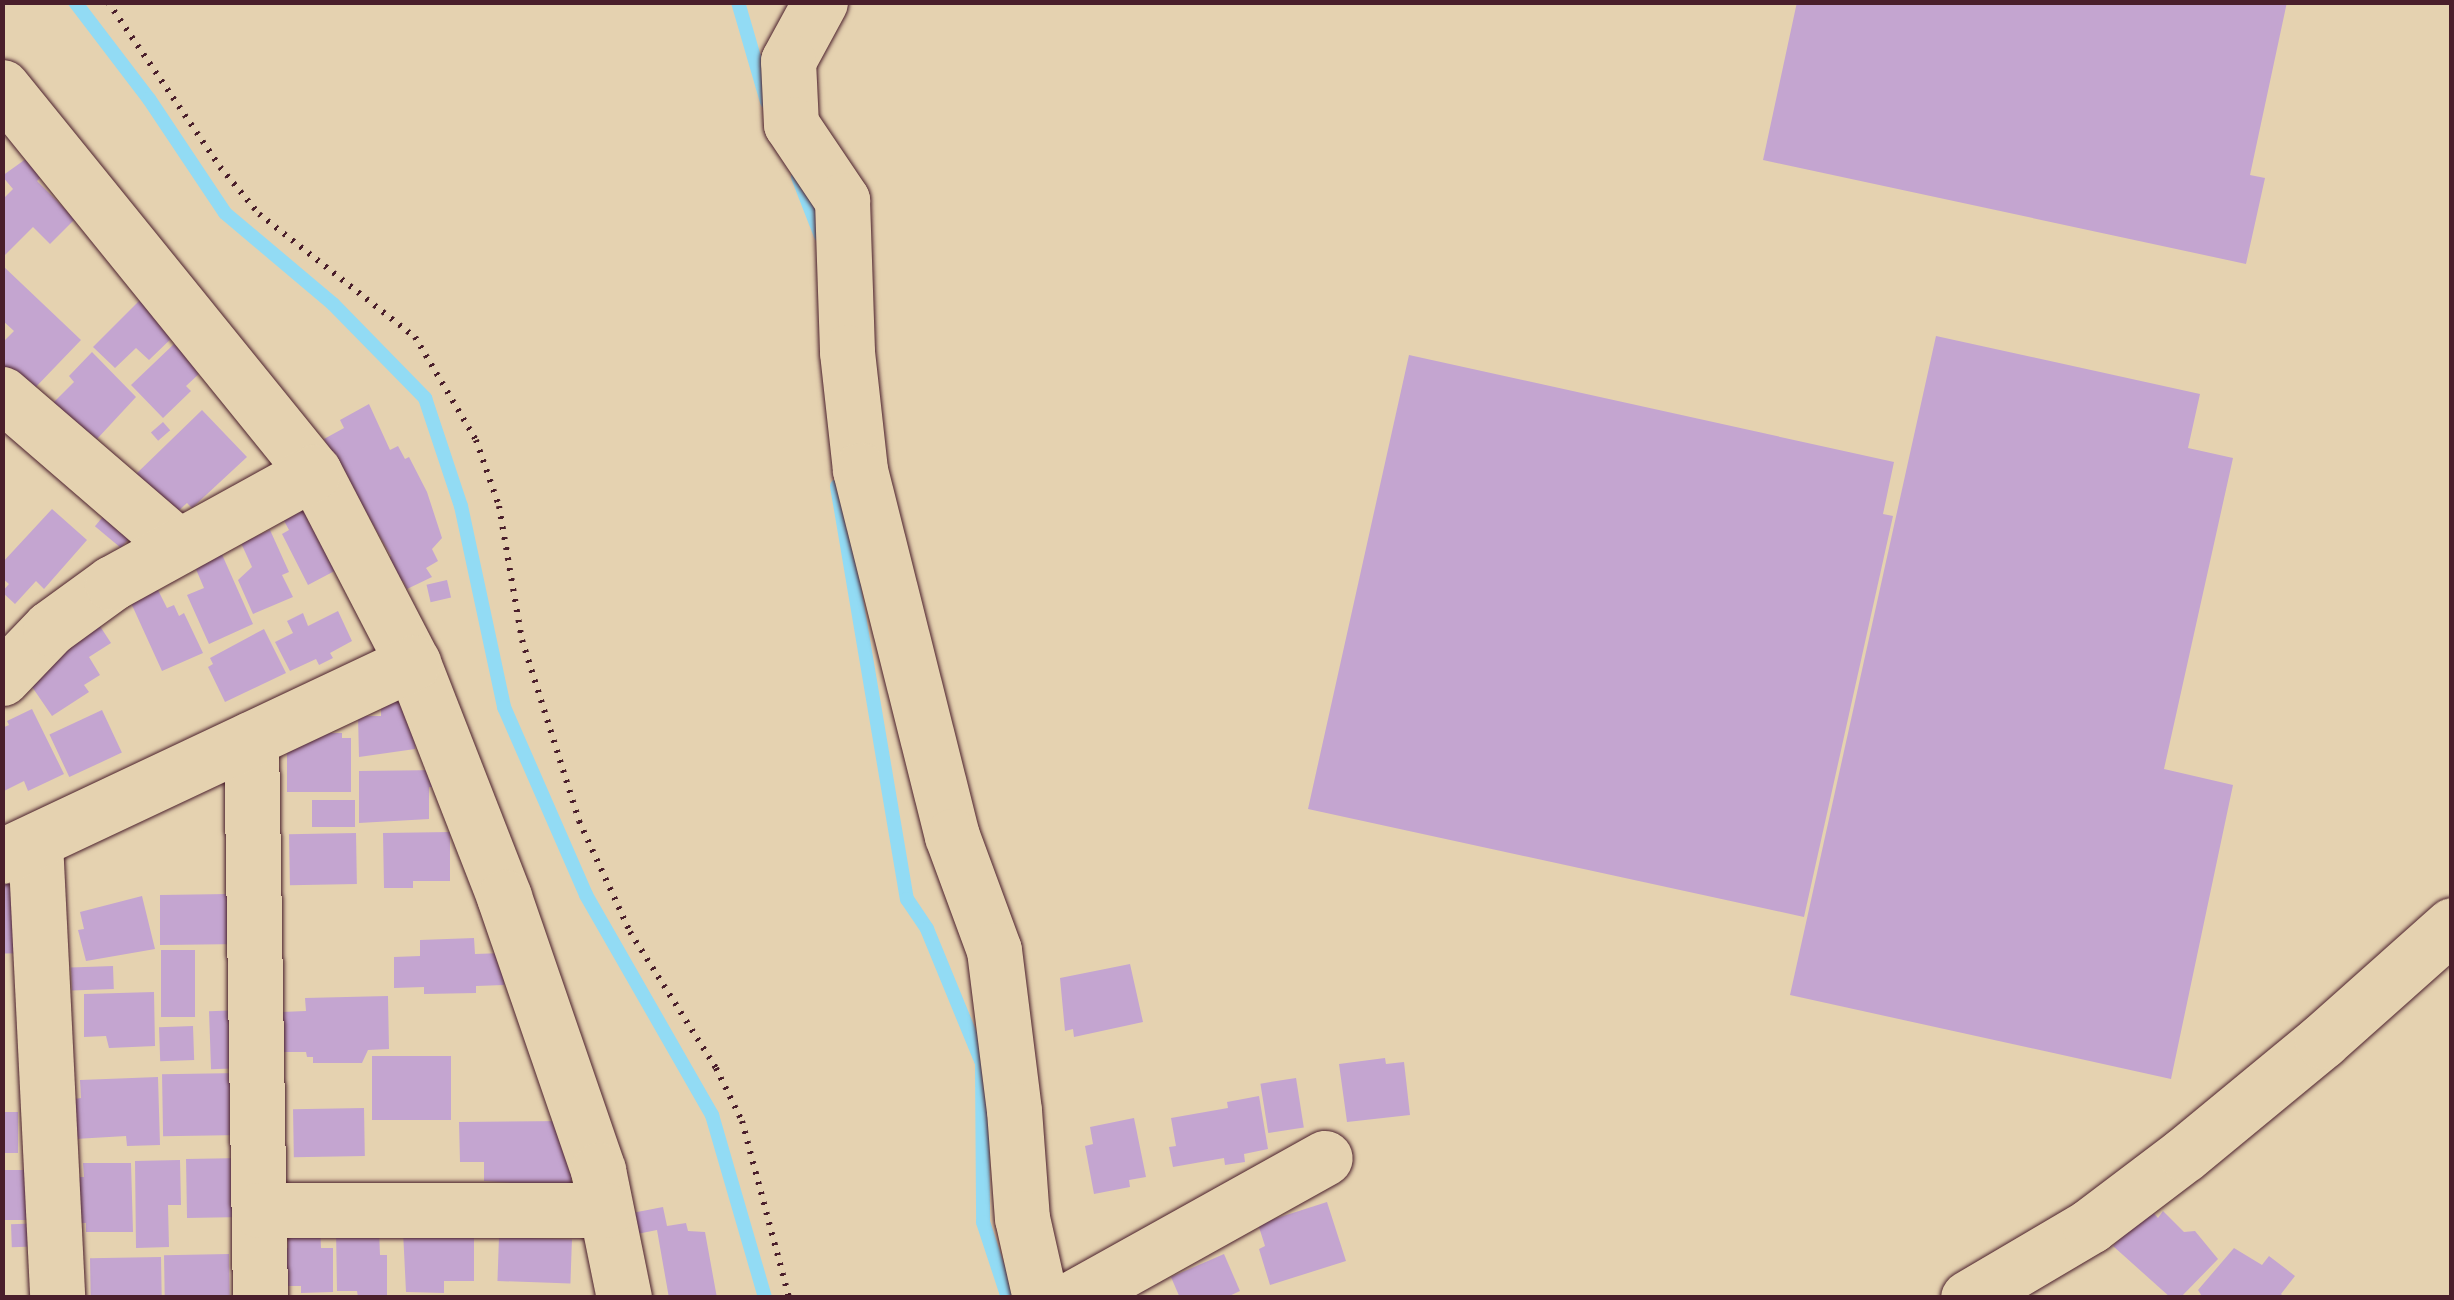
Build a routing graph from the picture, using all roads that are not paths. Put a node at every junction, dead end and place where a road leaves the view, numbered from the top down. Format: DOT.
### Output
graph roads {
  1 [pos="820,2"];
  2 [pos="2,87"];
  3 [pos="2,394"];
  4 [pos="314,472"];
  5 [pos="178,545"];
  6 [pos="413,663"];
  7 [pos="3,676"];
  8 [pos="251,739"];
  9 [pos="19,849"];
  10 [pos="2452,925"];
  11 [pos="1325,1158"];
  12 [pos="258,1210"];
  13 [pos="605,1210"];
  14 [pos="57,1298"];
  15 [pos="260,1298"];
  16 [pos="624,1298"];
  17 [pos="1040,1298"];
  18 [pos="1074,1298"];
  19 [pos="1968,1298"];
  1 -- 17 [label="street"];
  2 -- 4 [label="street"];
  3 -- 5 [label="street"];
  4 -- 5 [label="street"];
  4 -- 6 [label="street"];
  5 -- 7 [label="street"];
  6 -- 8 [label="street"];
  6 -- 13 [label="street"];
  8 -- 9 [label="street"];
  8 -- 12 [label="street"];
  9 -- 14 [label="street"];
  10 -- 19 [label="street"];
  11 -- 18 [label="street"];
  12 -- 13 [label="street"];
  12 -- 15 [label="street"];
  13 -- 16 [label="street"];
}
